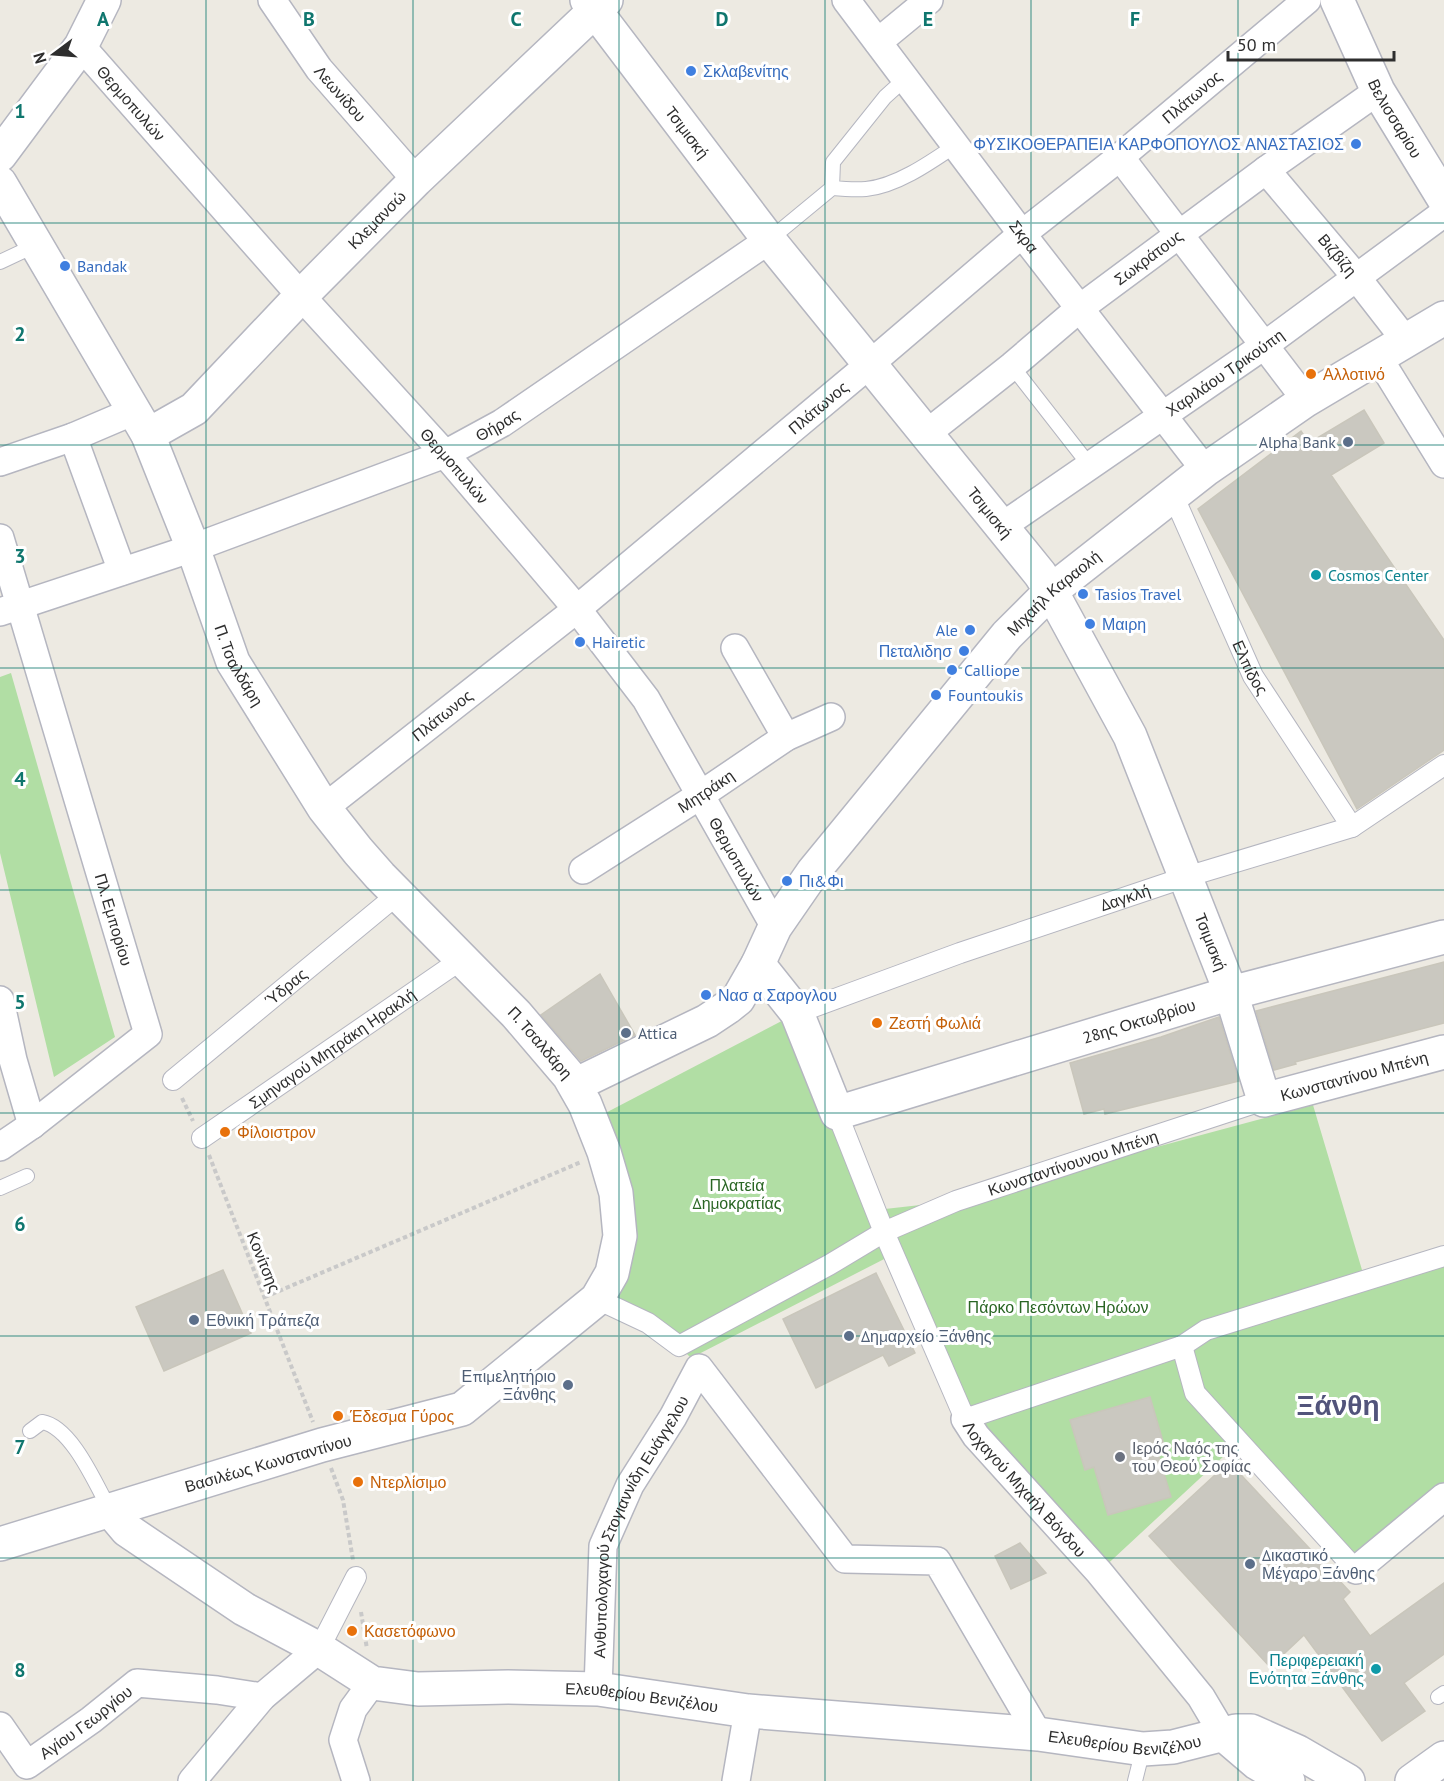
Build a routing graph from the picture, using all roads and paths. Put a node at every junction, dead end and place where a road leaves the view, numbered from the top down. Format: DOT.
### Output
graph roads {
  1 [pos="104,0"];
  2 [pos="272,0"];
  3 [pos="846,0"];
  4 [pos="929,0"];
  5 [pos="1307,0"];
  6 [pos="1337,0"];
  7 [pos="596,3"];
  8 [pos="878,42"];
  9 [pos="81,46"];
  10 [pos="906,78"];
  11 [pos="1378,92"];
  12 [pos="956,145"];
  13 [pos="0,155"];
  14 [pos="1120,157"];
  15 [pos="1266,170"];
  16 [pos="416,180"];
  17 [pos="0,183"];
  18 [pos="832,188"];
  19 [pos="1444,199"];
  20 [pos="1444,213"];
  21 [pos="1022,234"];
  22 [pos="1179,234"];
  23 [pos="769,240"];
  24 [pos="36,245"];
  25 [pos="0,262"];
  26 [pos="1357,278"];
  27 [pos="301,296"];
  28 [pos="1080,308"];
  29 [pos="1444,318"];
  30 [pos="1406,341"];
  31 [pos="1265,345"];
  32 [pos="1378,357"];
  33 [pos="870,364"];
  34 [pos="1012,366"];
  35 [pos="1306,400"];
  36 [pos="1163,415"];
  37 [pos="141,423"];
  38 [pos="926,434"];
  39 [pos="73,437"];
  40 [pos="445,454"];
  41 [pos="0,462"];
  42 [pos="1444,464"];
  43 [pos="1089,466"];
  44 [pos="1205,470"];
  45 [pos="1173,495"];
  46 [pos="1001,527"];
  47 [pos="0,538"];
  48 [pos="193,548"];
  49 [pos="122,571"];
  50 [pos="1051,591"];
  51 [pos="11,608"];
  52 [pos="576,609"];
  53 [pos="735,648"];
  54 [pos="831,717"];
  55 [pos="786,737"];
  56 [pos="1444,765"];
  57 [pos="699,796"];
  58 [pos="324,808"];
  59 [pos="1352,827"];
  60 [pos="583,870"];
  61 [pos="1186,877"];
  62 [pos="398,894"];
  63 [pos="775,927"];
  64 [pos="1444,937"];
  65 [pos="462,959"];
  66 [pos="758,964"];
  67 [pos="1231,993"];
  68 [pos="0,1000"];
  69 [pos="797,1013"];
  70 [pos="1444,1052"];
  71 [pos="173,1080"];
  72 [pos="574,1085"];
  73 [pos="1264,1100"];
  74 [pos="837,1113"];
  75 [pos="32,1125"];
  76 [pos="202,1138"];
  77 [pos="0,1147"];
  78 [pos="604,1152"];
  79 [pos="27,1176"];
  80 [pos="0,1188"];
  81 [pos="884,1232"];
  82 [pos="1444,1256"];
  83 [pos="265,1297"];
  84 [pos="597,1299"];
  85 [pos="679,1346"];
  86 [pos="1182,1346"];
  87 [pos="699,1368"];
  88 [pos="965,1419"];
  89 [pos="30,1431"];
  90 [pos="322,1445"];
  91 [pos="1444,1497"];
  92 [pos="110,1510"];
  93 [pos="0,1544"];
  94 [pos="1356,1570"];
  95 [pos="356,1577"];
  96 [pos="319,1649"];
  97 [pos="372,1683"];
  98 [pos="598,1689"];
  99 [pos="262,1697"];
  100 [pos="748,1711"];
  101 [pos="0,1726"];
  102 [pos="1038,1734"];
  103 [pos="1223,1734"];
  104 [pos="1143,1749"];
  105 [pos="1444,1758"];
  106 [pos="34,1773"];
  107 [pos="192,1781"];
  108 [pos="356,1781"];
  109 [pos="736,1781"];
  110 [pos="1134,1781"];
  111 [pos="1287,1781"];
  112 [pos="1348,1781"];
  113 [pos="1412,1781"];
  1 -- 9 [label="street"];
  2 -- 16 [label="street, Λεωνίδου"];
  3 -- 8 [label="street, Σκρα"];
  4 -- 8 [label="street"];
  5 -- 14 [label="street, Πλάτωνος"];
  6 -- 11 [label="street, Βελισσαρίου"];
  7 -- 16 [label="street, Κλεμανσώ"];
  7 -- 23 [label="street, Τσιμισκή"];
  8 -- 10 [label="street, Σκρα"];
  9 -- 13 [label="street"];
  9 -- 27 [label="street, Θερμοπυλών"];
  10 -- 12 [label="street, Σκρα"];
  10 -- 18 [label="lane"];
  11 -- 15 [label="street, Σωκράτους"];
  11 -- 19 [label="street, Βελισσαρίου"];
  12 -- 18 [label="lane"];
  12 -- 21 [label="street, Σκρα"];
  14 -- 21 [label="street, Πλάτωνος"];
  14 -- 22 [label="street"];
  15 -- 22 [label="street, Σωκράτους"];
  15 -- 26 [label="street, Βιζβίζη"];
  16 -- 27 [label="street, Κλεμανσώ"];
  17 -- 24 [label="street, Π. Τσαλδάρη"];
  18 -- 23 [label="lane"];
  20 -- 26 [label="street, Χαριλάου Τρικούπη"];
  21 -- 28 [label="street, Σκρα"];
  21 -- 33 [label="street, Πλάτωνος"];
  22 -- 28 [label="street, Σωκράτους"];
  22 -- 31 [label="street"];
  23 -- 33 [label="street, Τσιμισκή"];
  23 -- 40 [label="street, Θήρας"];
  24 -- 25 [label="lane"];
  24 -- 37 [label="street, Π. Τσαλδάρη"];
  26 -- 30 [label="street, Βιζβίζη"];
  26 -- 31 [label="street, Χαριλάου Τρικούπη"];
  27 -- 37 [label="street, Κλεμανσώ"];
  27 -- 40 [label="street, Θερμοπυλών"];
  28 -- 34 [label="street, Σωκράτους"];
  28 -- 36 [label="street, Σκρα"];
  29 -- 30 [label="street, Μιχαήλ Καραολή"];
  30 -- 32 [label="street, Μιχαήλ Καραολή"];
  31 -- 35 [label="street"];
  31 -- 36 [label="street, Χαριλάου Τρικούπη"];
  32 -- 35 [label="street, Μιχαήλ Καραολή"];
  32 -- 42 [label="street"];
  33 -- 38 [label="street, Τσιμισκή"];
  33 -- 52 [label="street, Πλάτωνος"];
  34 -- 38 [label="street, Σωκράτους"];
  34 -- 43 [label="lane"];
  35 -- 44 [label="street, Μιχαήλ Καραολή"];
  36 -- 43 [label="street, Χαριλάου Τρικούπη"];
  36 -- 44 [label="street, Σκρα"];
  37 -- 39 [label="street"];
  37 -- 48 [label="street, Π. Τσαλδάρη"];
  38 -- 46 [label="street, Τσιμισκή"];
  39 -- 41 [label="street"];
  39 -- 49 [label="street"];
  40 -- 48 [label="street, Θήρας"];
  40 -- 52 [label="street, Θερμοπυλών"];
  43 -- 46 [label="street, Χαριλάου Τρικούπη"];
  44 -- 45 [label="street, Μιχαήλ Καραολή"];
  45 -- 50 [label="street, Μιχαήλ Καραολή"];
  45 -- 59 [label="street, Ελπίδος"];
  46 -- 50 [label="street, Τσιμισκή"];
  47 -- 51 [label="street, Πλ. Εμπορίου"];
  48 -- 49 [label="street, Θήρας"];
  48 -- 58 [label="street, Π. Τσαλδάρη"];
  49 -- 51 [label="street, Θήρας"];
  50 -- 61 [label="street, Τσιμισκή"];
  50 -- 63 [label="street, Μιχαήλ Καραολή"];
  51 -- 75 [label="street, Πλ. Εμπορίου"];
  52 -- 57 [label="street, Θερμοπυλών"];
  52 -- 58 [label="street, Πλάτωνος"];
  53 -- 55 [label="street"];
  54 -- 55 [label="street, Μητράκη"];
  55 -- 57 [label="street, Μητράκη"];
  56 -- 59 [label="street, Δαγκλή"];
  57 -- 60 [label="street, Μητράκη"];
  57 -- 63 [label="street, Θερμοπυλών"];
  58 -- 62 [label="street, Π. Τσαλδάρη"];
  59 -- 61 [label="street, Δαγκλή"];
  61 -- 67 [label="street, Τσιμισκή"];
  61 -- 69 [label="street, Δαγκλή"];
  62 -- 65 [label="street, Π. Τσαλδάρη"];
  62 -- 71 [label="street, Ύδρας"];
  63 -- 66 [label="street, Μιχαήλ Καραολή"];
  64 -- 67 [label="street, 28ης Οκτωβρίου"];
  65 -- 72 [label="street, Π. Τσαλδάρη"];
  65 -- 76 [label="street, Σμηναγού Μητράκη Ηρακλή"];
  66 -- 69 [label="street"];
  66 -- 72 [label="street, Μιχαήλ Καραολή"];
  67 -- 73 [label="street, Τσιμισκή"];
  67 -- 74 [label="street, 28ης Οκτωβρίου"];
  68 -- 75 [label="street"];
  69 -- 74 [label="street"];
  70 -- 73 [label="street, Κωνσταντίνου Μπένη"];
  71 -- 76 [label="path, Κονίτσης"];
  72 -- 78 [label="street, Βασιλέως Κωνσταντίνου"];
  73 -- 81 [label="street, Κωνσταντίνουνου Μπένη"];
  74 -- 81 [label="street, Λοχαγού Μιχαήλ Βόγδου"];
  75 -- 77 [label="street"];
  76 -- 83 [label="path, Κονίτσης"];
  78 -- 83 [label="path"];
  78 -- 84 [label="street, Βασιλέως Κωνσταντίνου"];
  79 -- 80 [label="lane"];
  81 -- 85 [label="street, Κωνσταντίνουνου Μπένη"];
  81 -- 88 [label="street, Λοχαγού Μιχαήλ Βόγδου"];
  82 -- 86 [label="street"];
  83 -- 90 [label="path, Κονίτσης"];
  84 -- 85 [label="street"];
  84 -- 90 [label="street, Βασιλέως Κωνσταντίνου"];
  85 -- 87 [label="street"];
  86 -- 88 [label="street"];
  86 -- 94 [label="street"];
  87 -- 98 [label="street, Ανθυπολοχαγού Στογιαννίδη Ευάγγελου"];
  87 -- 102 [label="street"];
  88 -- 103 [label="street, Λοχαγού Μιχαήλ Βόγδου"];
  89 -- 92 [label="lane"];
  90 -- 92 [label="street, Βασιλέως Κωνσταντίνου"];
  90 -- 95 [label="path, Κονίτσης"];
  91 -- 94 [label="street"];
  92 -- 93 [label="street, Βασιλέως Κωνσταντίνου"];
  92 -- 96 [label="street, Ελευθερίου Βενιζέλου"];
  95 -- 96 [label="street"];
  95 -- 97 [label="path, Κονίτσης"];
  96 -- 97 [label="street, Ελευθερίου Βενιζέλου"];
  96 -- 99 [label="street"];
  97 -- 98 [label="street, Ελευθερίου Βενιζέλου"];
  97 -- 108 [label="street"];
  98 -- 100 [label="street, Ελευθερίου Βενιζέλου"];
  99 -- 106 [label="street, Αγίου Γεωργίου"];
  99 -- 107 [label="street"];
  100 -- 102 [label="street, Ελευθερίου Βενιζέλου"];
  100 -- 109 [label="street"];
  101 -- 106 [label="street, Αγίου Γεωργίου"];
  102 -- 104 [label="street, Ελευθερίου Βενιζέλου"];
  103 -- 104 [label="street, Ελευθερίου Βενιζέλου"];
  103 -- 111 [label="street, Λοχαγού Μιχαήλ Βόγδου"];
  103 -- 112 [label="street"];
  104 -- 110 [label="lane"];
  105 -- 113 [label="street"];
}
